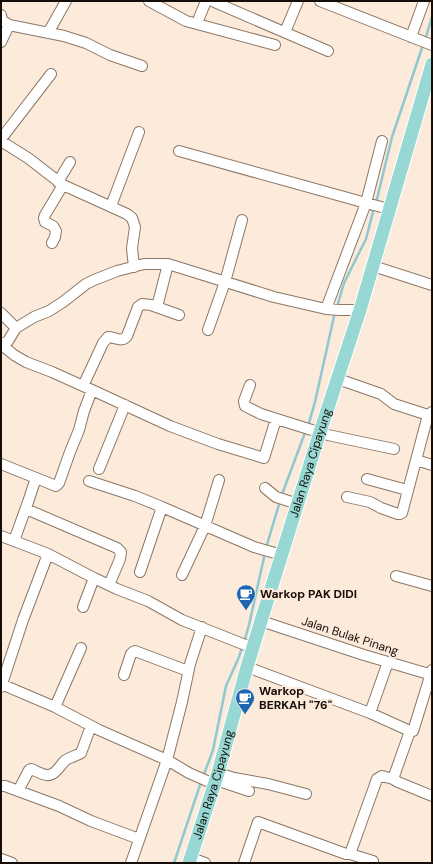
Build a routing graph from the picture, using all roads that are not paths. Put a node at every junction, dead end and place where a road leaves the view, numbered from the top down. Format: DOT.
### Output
graph roads {
  1 [pos="66,1"];
  2 [pos="149,1"];
  3 [pos="206,1"];
  4 [pos="212,1"];
  5 [pos="298,1"];
  6 [pos="320,1"];
  7 [pos="424,1"];
  8 [pos="1,15"];
  9 [pos="197,23"];
  10 [pos="8,25"];
  11 [pos="285,32"];
  12 [pos="48,33"];
  13 [pos="414,38"];
  14 [pos="1,42"];
  15 [pos="275,45"];
  16 [pos="432,45"];
  17 [pos="328,51"];
  18 [pos="142,66"];
  19 [pos="431,68"];
  20 [pos="51,74"];
  21 [pos="139,132"];
  22 [pos="1,140"];
  23 [pos="382,141"];
  24 [pos="179,151"];
  25 [pos="70,162"];
  26 [pos="61,184"];
  27 [pos="368,204"];
  28 [pos="111,206"];
  29 [pos="386,208"];
  30 [pos="242,220"];
  31 [pos="52,243"];
  32 [pos="168,264"];
  33 [pos="373,266"];
  34 [pos="134,267"];
  35 [pos="225,282"];
  36 [pos="432,284"];
  37 [pos="158,307"];
  38 [pos="332,309"];
  39 [pos="360,310"];
  40 [pos="1,313"];
  41 [pos="179,315"];
  42 [pos="16,328"];
  43 [pos="208,330"];
  44 [pos="2,345"];
  45 [pos="338,379"];
  46 [pos="250,385"];
  47 [pos="88,388"];
  48 [pos="125,405"];
  49 [pos="430,413"];
  50 [pos="276,419"];
  51 [pos="316,431"];
  52 [pos="394,449"];
  53 [pos="416,460"];
  54 [pos="1,464"];
  55 [pos="432,465"];
  56 [pos="99,469"];
  57 [pos="36,478"];
  58 [pos="367,479"];
  59 [pos="219,480"];
  60 [pos="89,481"];
  61 [pos="265,488"];
  62 [pos="408,490"];
  63 [pos="347,497"];
  64 [pos="286,501"];
  65 [pos="162,507"];
  66 [pos="26,509"];
  67 [pos="205,526"];
  68 [pos="1,536"];
  69 [pos="14,541"];
  70 [pos="276,553"];
  71 [pos="48,554"];
  72 [pos="140,572"];
  73 [pos="182,575"];
  74 [pos="396,576"];
  75 [pos="94,578"];
  76 [pos="109,585"];
  77 [pos="432,586"];
  78 [pos="84,607"];
  79 [pos="261,621"];
  80 [pos="202,627"];
  81 [pos="252,647"];
  82 [pos="81,648"];
  83 [pos="388,662"];
  84 [pos="248,667"];
  85 [pos="188,670"];
  86 [pos="431,673"];
  87 [pos="124,675"];
  88 [pos="1,685"];
  89 [pos="55,707"];
  90 [pos="370,713"];
  91 [pos="91,726"];
  92 [pos="410,731"];
  93 [pos="167,760"];
  94 [pos="393,779"];
  95 [pos="214,780"];
  96 [pos="1,786"];
  97 [pos="18,791"];
  98 [pos="249,792"];
  99 [pos="306,794"];
  100 [pos="432,796"];
  101 [pos="139,839"];
  102 [pos="350,854"];
  103 [pos="1,859"];
  104 [pos="190,861"];
  105 [pos="373,861"];
  106 [pos="12,863"];
  107 [pos="131,863"];
  108 [pos="205,863"];
  109 [pos="244,863"];
  1 -- 12 [label="street"];
  2 -- 9 [label="street"];
  3 -- 9 [label="street"];
  4 -- 11 [label="street"];
  5 -- 11 [label="street"];
  6 -- 13 [label="street"];
  7 -- 13 [label="street"];
  8 -- 10 [label="street"];
  9 -- 15 [label="street"];
  10 -- 12 [label="street"];
  10 -- 14 [label="street"];
  11 -- 17 [label="street"];
  12 -- 18 [label="street"];
  13 -- 16 [label="street"];
  19 -- 29 [label="main road, Jalan Raya Cipayung"];
  20 -- 22 [label="street"];
  21 -- 28 [label="street"];
  22 -- 26 [label="street"];
  23 -- 27 [label="street"];
  24 -- 27 [label="street"];
  25 -- 26 [label="street"];
  26 -- 28 [label="street"];
  26 -- 31 [label="street"];
  27 -- 29 [label="street"];
  27 -- 38 [label="street"];
  28 -- 34 [label="street"];
  29 -- 33 [label="main road, Jalan Raya Cipayung"];
  30 -- 35 [label="street"];
  32 -- 34 [label="street"];
  32 -- 35 [label="street"];
  32 -- 37 [label="street"];
  33 -- 36 [label="street"];
  33 -- 39 [label="main road, Jalan Raya Cipayung"];
  34 -- 42 [label="street"];
  35 -- 38 [label="street"];
  35 -- 43 [label="street"];
  37 -- 41 [label="street"];
  37 -- 47 [label="street"];
  38 -- 39 [label="street"];
  39 -- 45 [label="main road, Jalan Raya Cipayung"];
  40 -- 42 [label="street"];
  42 -- 44 [label="street"];
  44 -- 47 [label="street"];
  45 -- 49 [label="street"];
  45 -- 51 [label="main road, Jalan Raya Cipayung"];
  46 -- 50 [label="street"];
  47 -- 48 [label="street"];
  47 -- 57 [label="street"];
  48 -- 50 [label="street"];
  48 -- 56 [label="street"];
  49 -- 53 [label="street"];
  50 -- 51 [label="street"];
  51 -- 52 [label="street"];
  51 -- 64 [label="main road, Jalan Raya Cipayung"];
  53 -- 55 [label="street"];
  53 -- 62 [label="street"];
  54 -- 57 [label="street"];
  57 -- 66 [label="street"];
  58 -- 62 [label="street"];
  59 -- 67 [label="street"];
  60 -- 65 [label="street"];
  61 -- 64 [label="street"];
  62 -- 63 [label="street"];
  64 -- 70 [label="main road, Jalan Raya Cipayung"];
  65 -- 67 [label="street"];
  65 -- 72 [label="street"];
  66 -- 69 [label="street"];
  66 -- 76 [label="street"];
  67 -- 70 [label="street"];
  67 -- 73 [label="street"];
  68 -- 69 [label="street"];
  69 -- 71 [label="street"];
  70 -- 79 [label="main road, Jalan Raya Cipayung"];
  71 -- 75 [label="street"];
  71 -- 88 [label="street"];
  74 -- 77 [label="street"];
  75 -- 76 [label="street"];
  75 -- 78 [label="street"];
  76 -- 80 [label="street"];
  79 -- 81 [label="main road, Jalan Raya Cipayung"];
  79 -- 83 [label="street, Jalan Bulak Pinang"];
  80 -- 81 [label="street"];
  80 -- 85 [label="street"];
  81 -- 84 [label="main road, Jalan Raya Cipayung"];
  82 -- 89 [label="street"];
  83 -- 86 [label="street, Jalan Bulak Pinang"];
  83 -- 90 [label="street"];
  84 -- 90 [label="street"];
  84 -- 95 [label="main road, Jalan Raya Cipayung"];
  85 -- 87 [label="street"];
  85 -- 93 [label="street"];
  86 -- 92 [label="street"];
  88 -- 89 [label="street"];
  89 -- 91 [label="street"];
  90 -- 92 [label="street"];
  91 -- 93 [label="street"];
  91 -- 97 [label="street"];
  92 -- 94 [label="street"];
  93 -- 95 [label="street"];
  93 -- 101 [label="street"];
  94 -- 100 [label="street"];
  94 -- 102 [label="street"];
  95 -- 98 [label="street"];
  95 -- 99 [label="street"];
  95 -- 104 [label="main road, Jalan Raya Cipayung"];
  96 -- 97 [label="street"];
  97 -- 101 [label="street"];
  101 -- 107 [label="street"];
  102 -- 105 [label="street"];
  102 -- 109 [label="street"];
  103 -- 106 [label="street"];
  104 -- 108 [label="street"];
}
